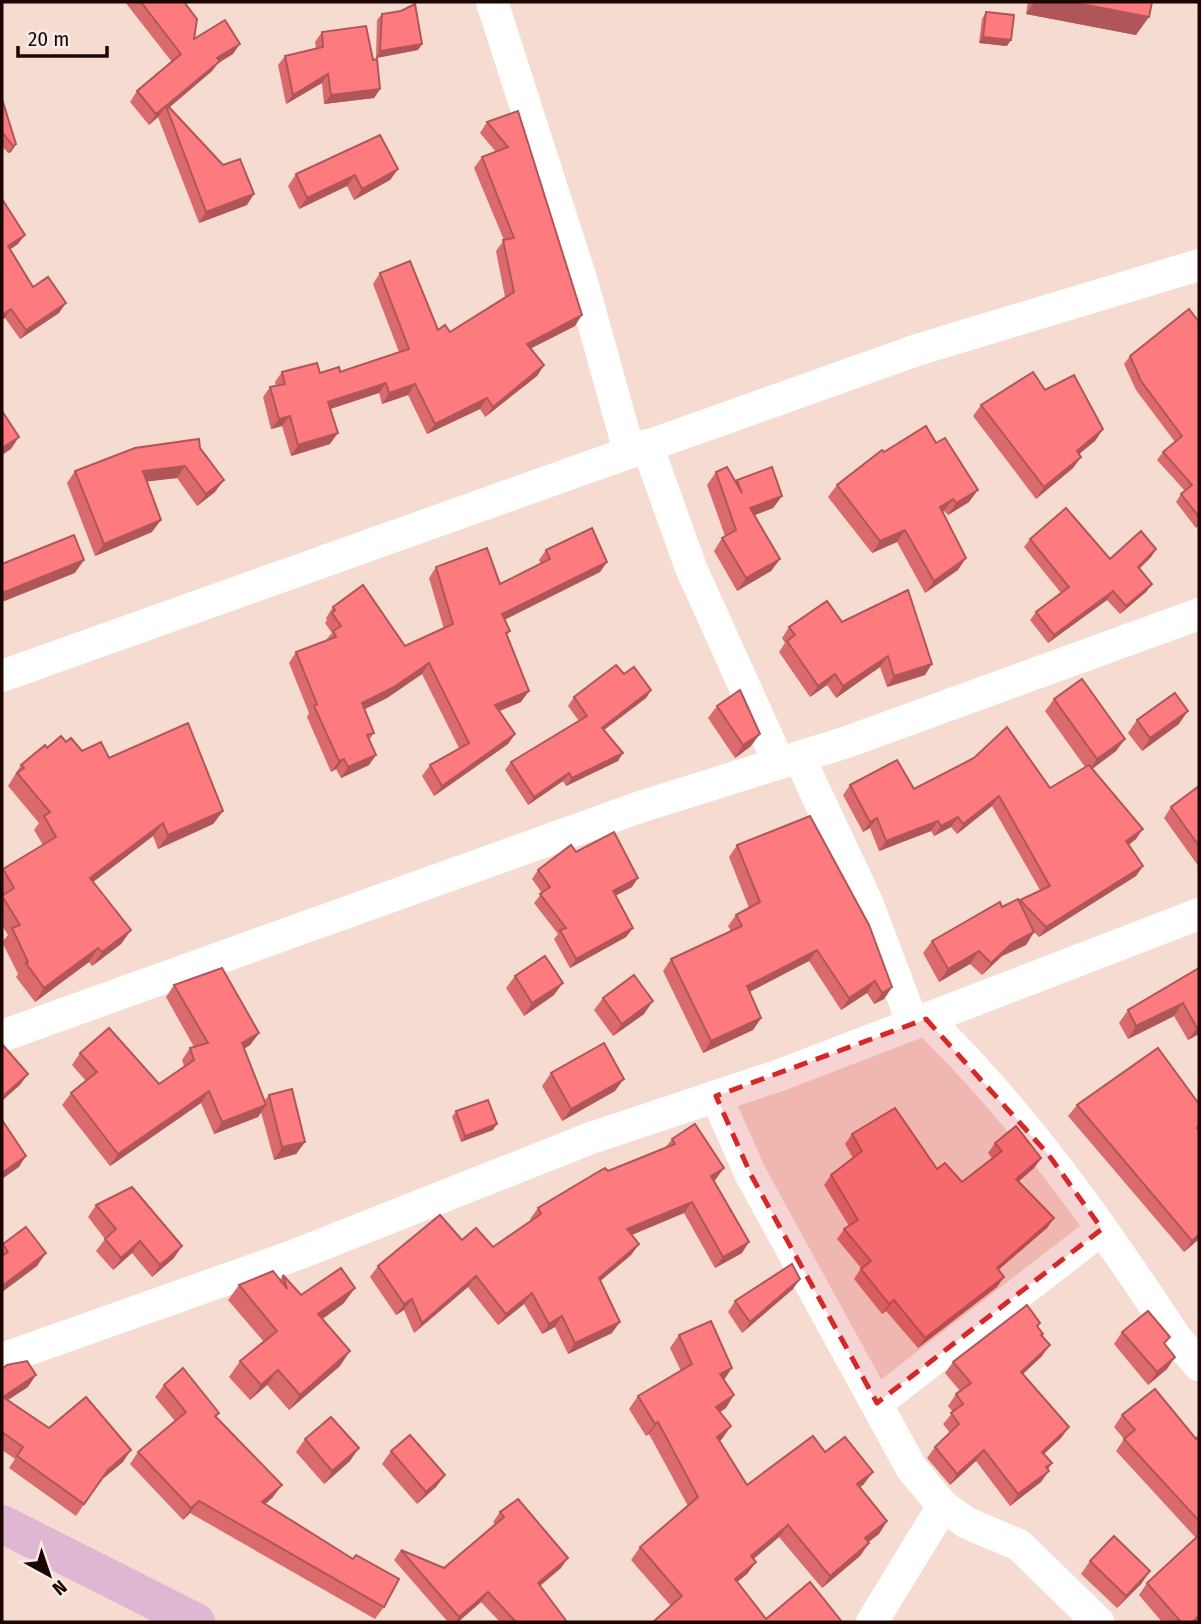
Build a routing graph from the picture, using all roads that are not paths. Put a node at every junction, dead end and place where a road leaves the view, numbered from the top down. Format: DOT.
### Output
graph roads {
  1 [pos="492,2"];
  2 [pos="1199,265"];
  3 [pos="638,448"];
  4 [pos="1199,614"];
  5 [pos="2,676"];
  6 [pos="789,760"];
  7 [pos="1199,914"];
  8 [pos="919,1021"];
  9 [pos="2,1036"];
  10 [pos="716,1096"];
  11 [pos="1102,1229"];
  12 [pos="2,1359"];
  13 [pos="1199,1365"];
  14 [pos="877,1403"];
  15 [pos="943,1506"];
  16 [pos="2,1524"];
  17 [pos="196,1622"];
  18 [pos="872,1622"];
  19 [pos="1098,1622"];
  1 -- 3 [label="street"];
  2 -- 3 [label="street"];
  3 -- 5 [label="street"];
  3 -- 6 [label="street"];
  4 -- 6 [label="street"];
  6 -- 8 [label="street"];
  6 -- 9 [label="street"];
  7 -- 8 [label="street"];
  8 -- 10 [label="street"];
  8 -- 11 [label="street"];
  10 -- 12 [label="street"];
  10 -- 14 [label="street"];
  11 -- 13 [label="street"];
  11 -- 14 [label="street"];
  14 -- 15 [label="street"];
  15 -- 18 [label="street"];
  15 -- 19 [label="street"];
  16 -- 17 [label="main road"];
}
